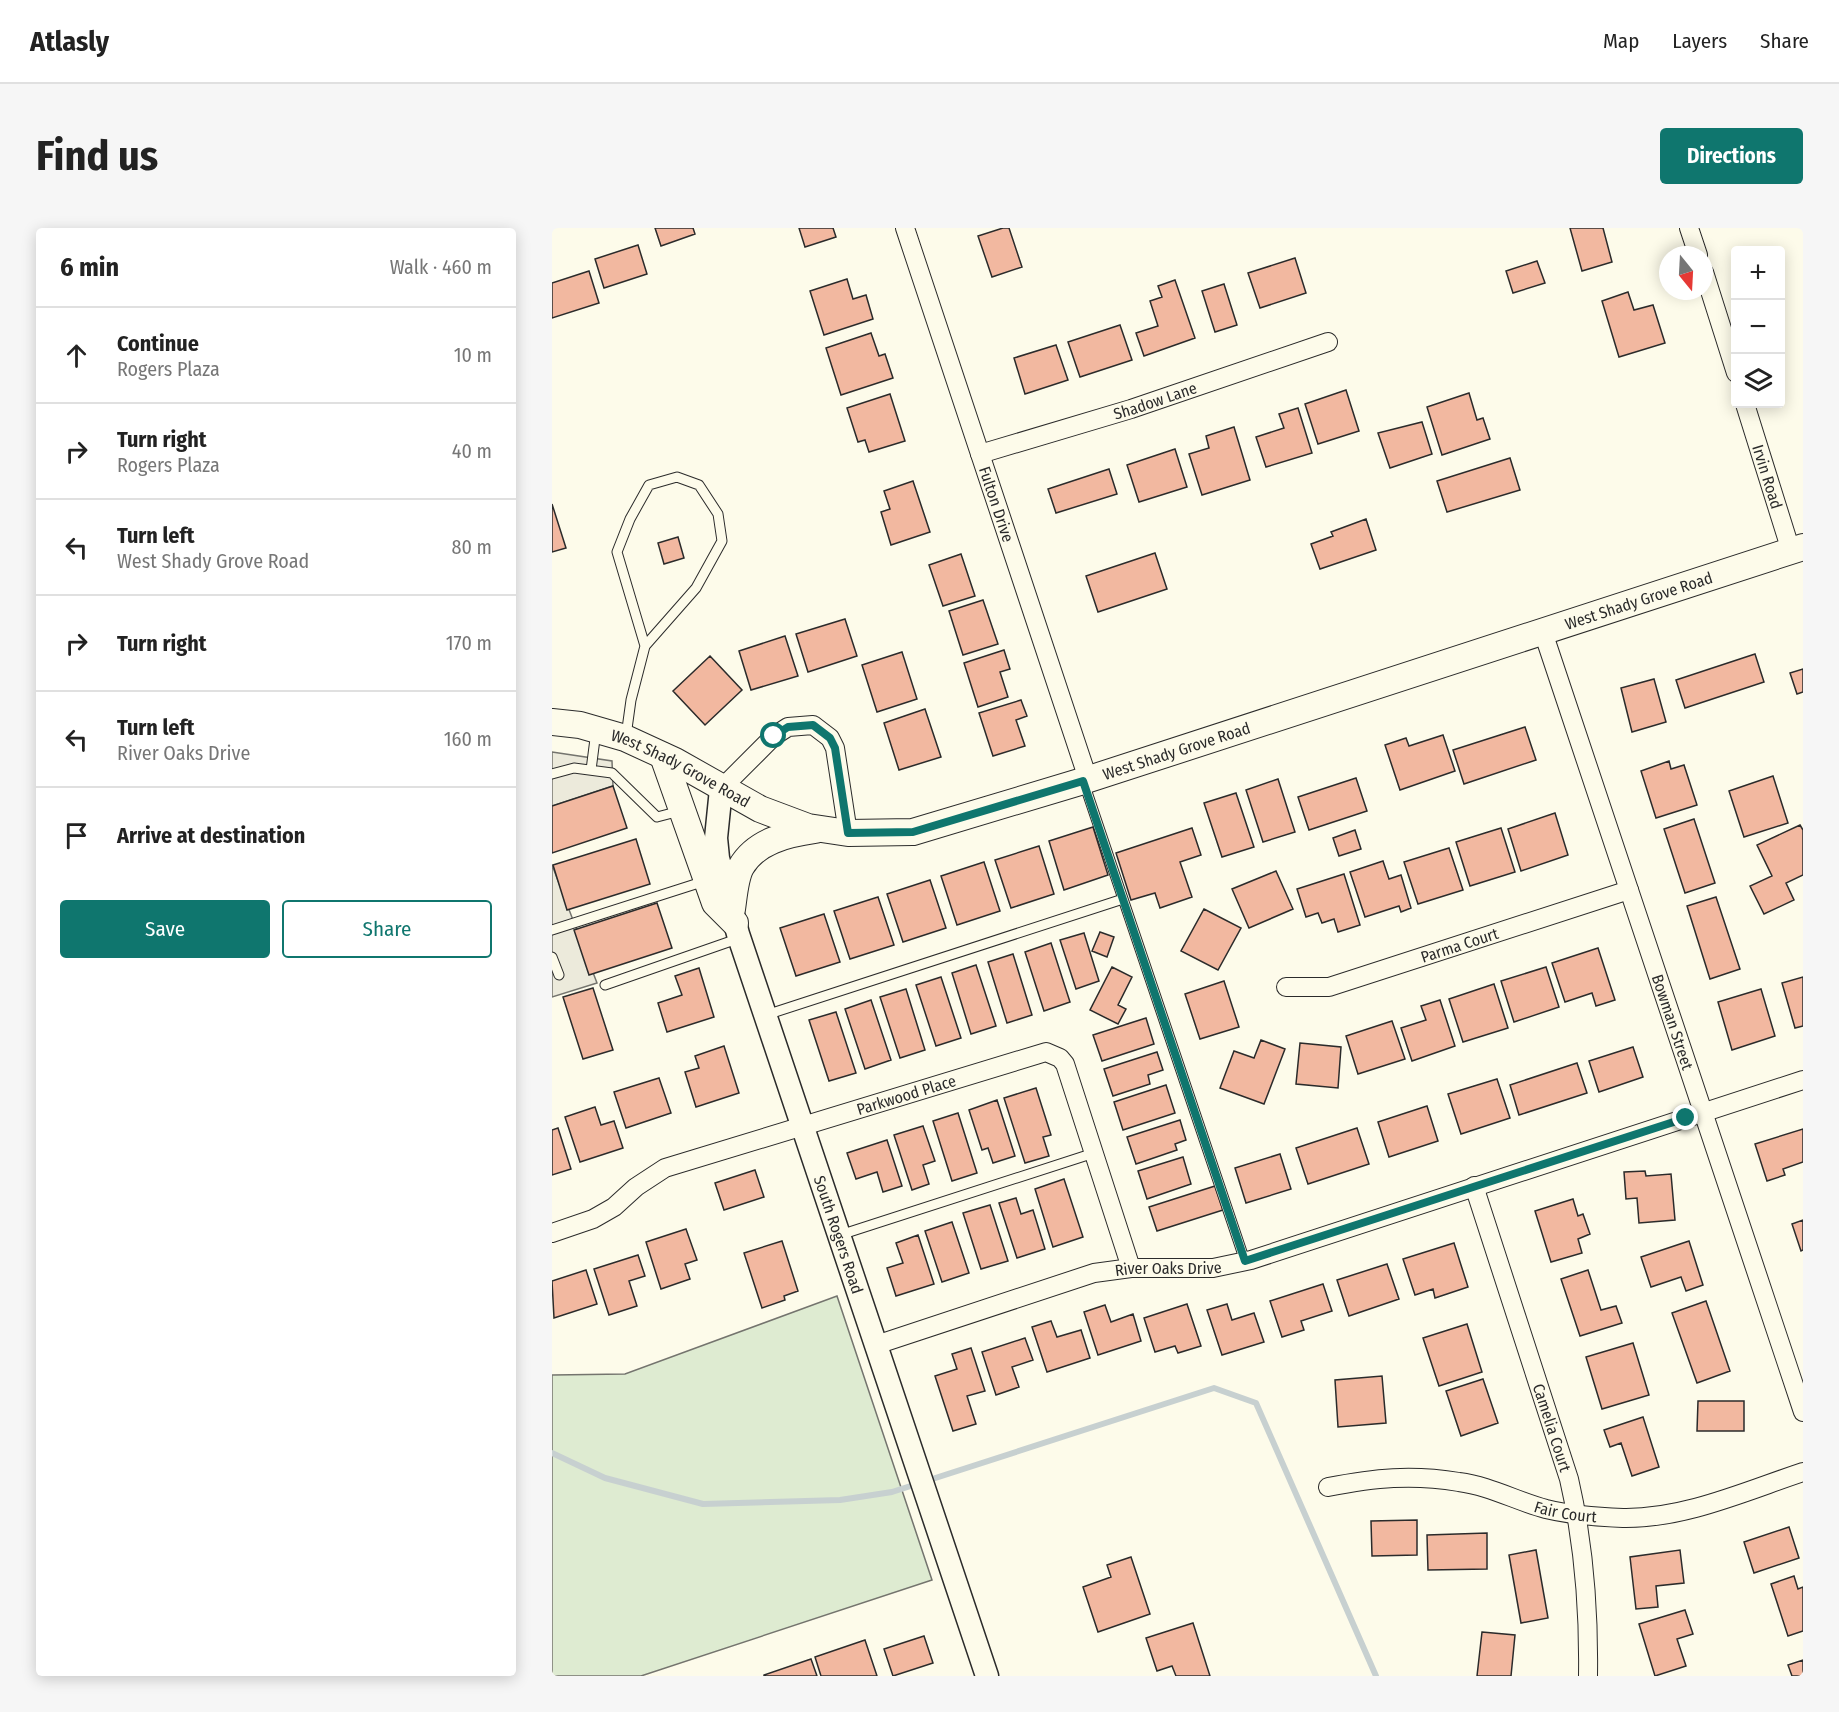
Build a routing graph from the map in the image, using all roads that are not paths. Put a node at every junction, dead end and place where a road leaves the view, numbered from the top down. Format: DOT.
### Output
graph roads {
  1 [pos="905,228"];
  2 [pos="1689,228"];
  3 [pos="1695,246"];
  4 [pos="1713,300"];
  5 [pos="1328,342"];
  6 [pos="1731,357"];
  7 [pos="1746,408"];
  8 [pos="980,454"];
  9 [pos="1797,549"];
  10 [pos="1542,632"];
  11 [pos="645,646"];
  12 [pos="552,722"];
  13 [pos="596,730"];
  14 [pos="625,738"];
  15 [pos="663,756"];
  16 [pos="591,770"];
  17 [pos="552,774"];
  18 [pos="1086,780"];
  19 [pos="721,789"];
  20 [pos="683,810"];
  21 [pos="820,829"];
  22 [pos="848,833"];
  23 [pos="707,880"];
  24 [pos="1629,890"];
  25 [pos="1123,898"];
  26 [pos="736,923"];
  27 [pos="552,930"];
  28 [pos="552,957"];
  29 [pos="559,975"];
  30 [pos="604,985"];
  31 [pos="1286,987"];
  32 [pos="766,1015"];
  33 [pos="1803,1080"];
  34 [pos="1703,1112"];
  35 [pos="803,1126"];
  36 [pos="1094,1153"];
  37 [pos="1474,1186"];
  38 [pos="552,1233"];
  39 [pos="839,1235"];
  40 [pos="1245,1261"];
  41 [pos="1131,1268"];
  42 [pos="876,1345"];
  43 [pos="1803,1412"];
  44 [pos="1803,1472"];
  45 [pos="1328,1487"];
  46 [pos="1577,1515"];
  47 [pos="987,1676"];
  48 [pos="1588,1676"];
  1 -- 8 [label="street, Fulton Drive"];
  2 -- 3 [label="street"];
  4 -- 6 [label="street"];
  5 -- 8 [label="street, Shadow Lane"];
  7 -- 9 [label="street, Irvin Road"];
  8 -- 18 [label="street, Fulton Drive"];
  9 -- 10 [label="main road, West Shady Grove Road"];
  10 -- 18 [label="main road, West Shady Grove Road"];
  10 -- 24 [label="street, Bowman Street"];
  11 -- 11 [label="lane"];
  11 -- 14 [label="lane"];
  12 -- 13 [label="main road, West Shady Grove Road"];
  13 -- 14 [label="main road, West Shady Grove Road"];
  13 -- 16 [label="lane"];
  14 -- 15 [label="main road, West Shady Grove Road"];
  15 -- 19 [label="main road, West Shady Grove Road"];
  15 -- 20 [label="main road"];
  16 -- 17 [label="lane"];
  16 -- 20 [label="lane"];
  18 -- 22 [label="main road, West Shady Grove Road"];
  18 -- 25 [label="lane"];
  19 -- 21 [label="main road, West Shady Grove Road"];
  19 -- 22 [label="street"];
  19 -- 26 [label="street, South Rogers Road"];
  20 -- 23 [label="main road"];
  21 -- 22 [label="main road, West Shady Grove Road"];
  21 -- 26 [label="main road"];
  23 -- 26 [label="main road"];
  23 -- 27 [label="lane"];
  24 -- 31 [label="street, Parma Court"];
  24 -- 34 [label="street, Bowman Street"];
  25 -- 32 [label="lane"];
  25 -- 40 [label="lane"];
  26 -- 30 [label="lane"];
  26 -- 32 [label="street, South Rogers Road"];
  28 -- 29 [label="lane"];
  32 -- 35 [label="street, South Rogers Road"];
  33 -- 34 [label="street, River Oaks Drive"];
  34 -- 37 [label="street, River Oaks Drive"];
  34 -- 43 [label="street, Bowman Street"];
  35 -- 36 [label="street, Parkwood Place"];
  35 -- 38 [label="street, Parkwood Place"];
  35 -- 39 [label="street, South Rogers Road"];
  36 -- 39 [label="lane"];
  36 -- 41 [label="street, Parkwood Place"];
  37 -- 40 [label="street, River Oaks Drive"];
  37 -- 46 [label="street, Camelia Court"];
  39 -- 42 [label="street, South Rogers Road"];
  40 -- 41 [label="street, River Oaks Drive"];
  41 -- 42 [label="street, River Oaks Drive"];
  42 -- 47 [label="street, South Rogers Road"];
  44 -- 46 [label="street, Fair Court"];
  45 -- 46 [label="street, Fair Court"];
  46 -- 48 [label="street, Camelia Court"];
}
